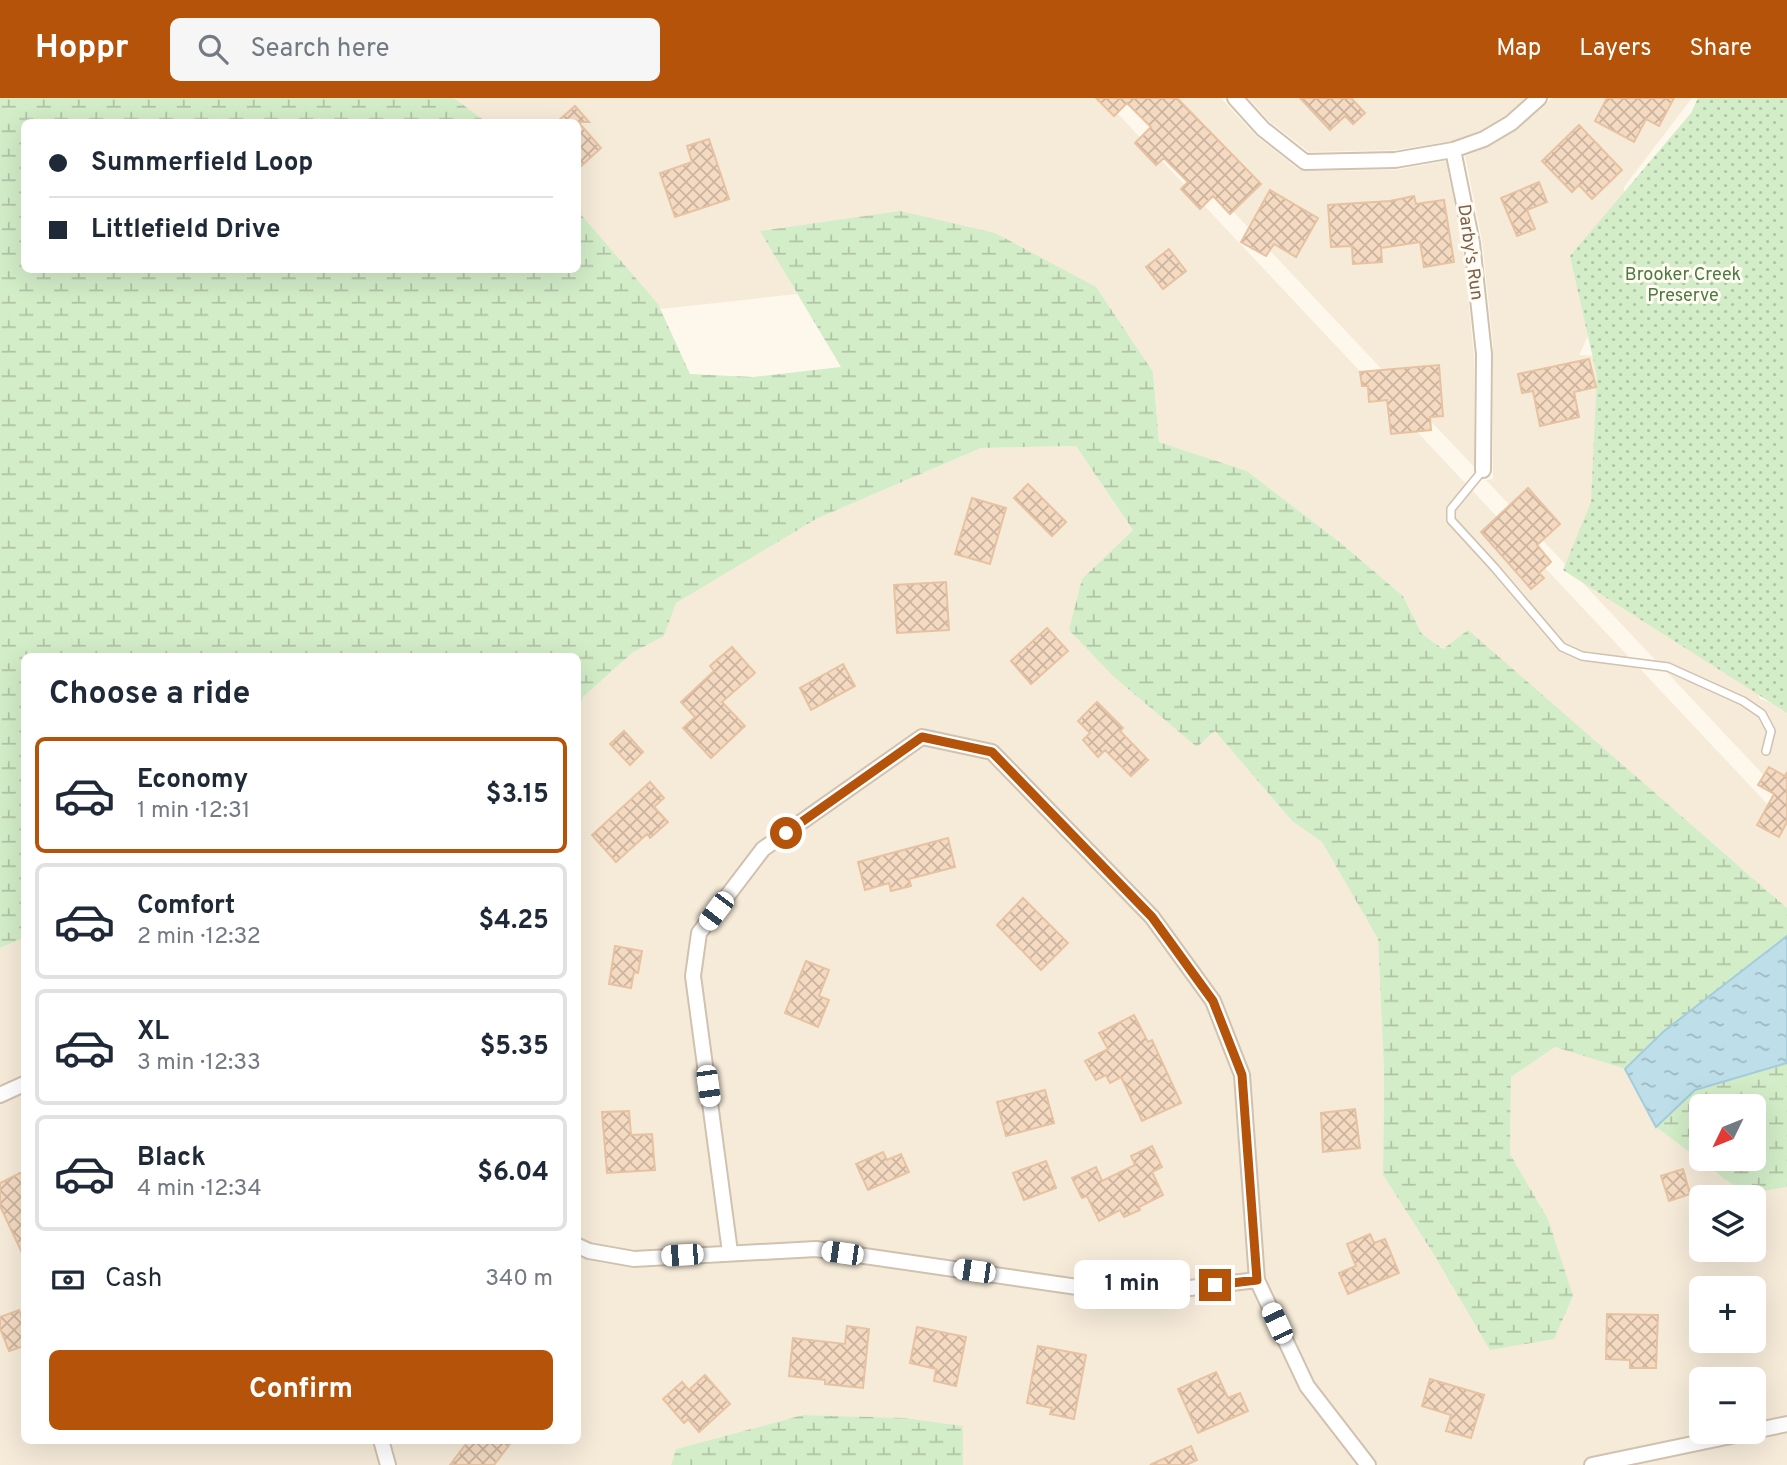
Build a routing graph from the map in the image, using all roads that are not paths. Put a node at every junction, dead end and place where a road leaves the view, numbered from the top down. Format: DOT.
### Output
graph roads {
  1 [pos="1235,98"];
  2 [pos="1539,98"];
  3 [pos="1453,150"];
  4 [pos="1483,470"];
  5 [pos="1766,751"];
  6 [pos="21,1085"];
  7 [pos="0,1095"];
  8 [pos="581,1247"];
  9 [pos="730,1252"];
  10 [pos="1257,1280"];
  11 [pos="1787,1424"];
  12 [pos="1766,1428"];
  13 [pos="382,1444"];
  14 [pos="1691,1444"];
  15 [pos="388,1465"];
  16 [pos="1368,1465"];
  17 [pos="1592,1465"];
  1 -- 3 [label="street"];
  2 -- 3 [label="street"];
  3 -- 4 [label="street, Darby's Run"];
  4 -- 5 [label="lane"];
  6 -- 7 [label="street"];
  8 -- 9 [label="street"];
  9 -- 10 [label="street"];
  9 -- 10 [label="street"];
  10 -- 16 [label="street"];
  11 -- 12 [label="street"];
  13 -- 15 [label="street"];
  14 -- 17 [label="street"];
}
